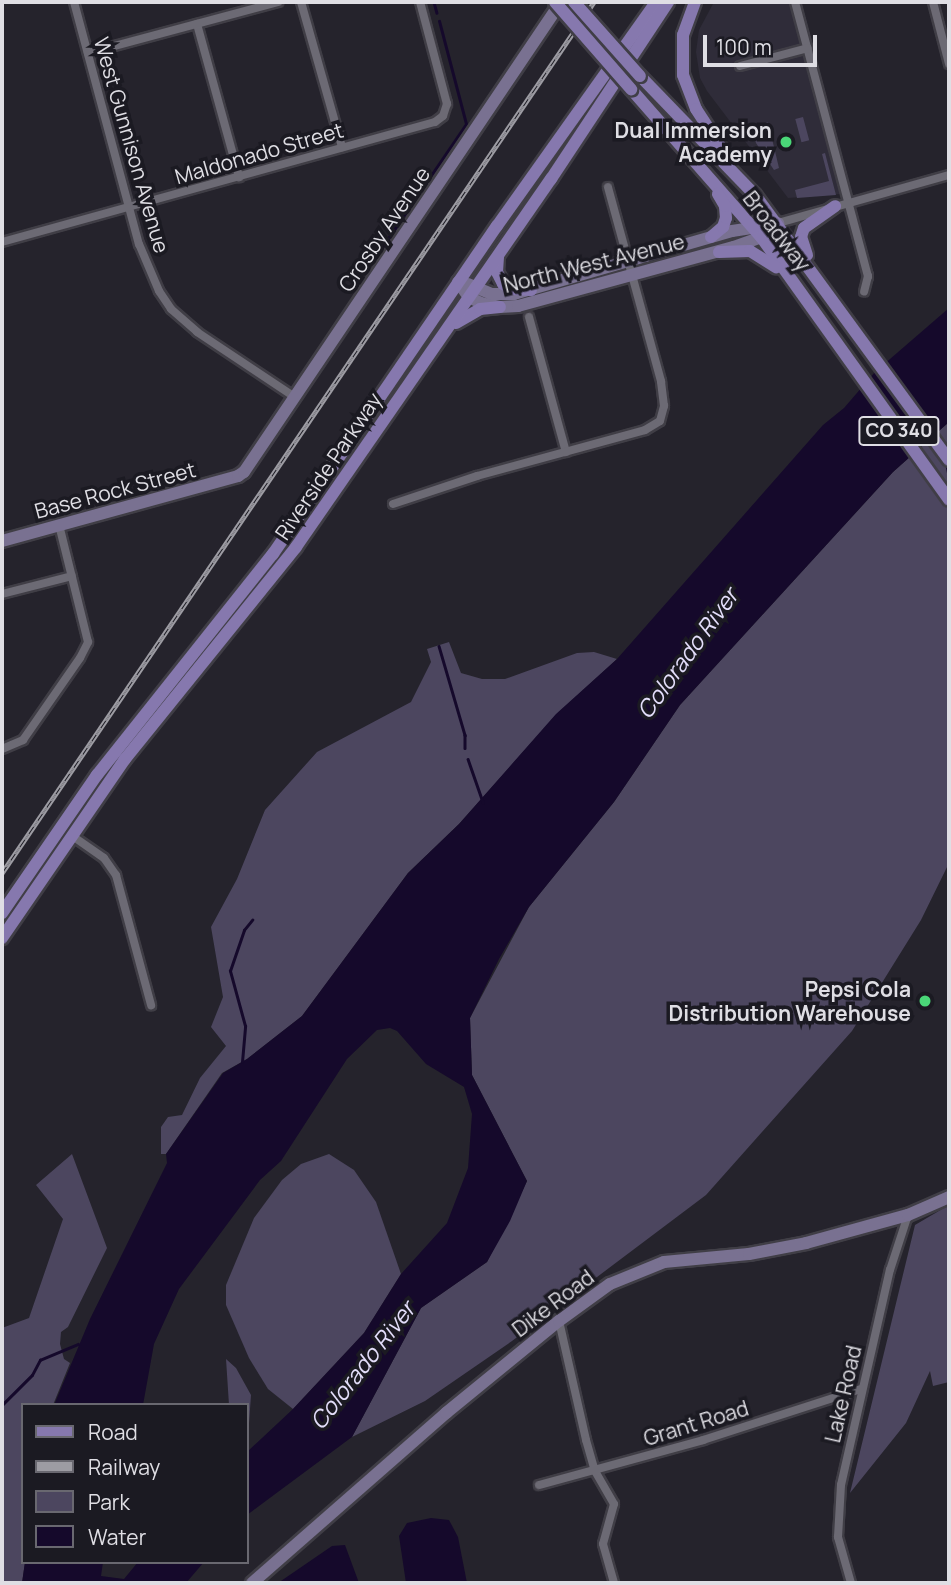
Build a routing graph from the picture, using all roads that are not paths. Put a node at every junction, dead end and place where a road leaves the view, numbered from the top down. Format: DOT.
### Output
graph roads {
  1 [pos="74,2"];
  2 [pos="278,2"];
  3 [pos="301,2"];
  4 [pos="420,2"];
  5 [pos="555,2"];
  6 [pos="561,2"];
  7 [pos="574,2"];
  8 [pos="656,2"];
  9 [pos="668,2"];
  10 [pos="695,2"];
  11 [pos="795,2"];
  12 [pos="933,2"];
  13 [pos="197,23"];
  14 [pos="808,48"];
  15 [pos="88,53"];
  16 [pos="949,64"];
  17 [pos="740,66"];
  18 [pos="342,147"];
  19 [pos="698,164"];
  20 [pos="949,175"];
  21 [pos="239,177"];
  22 [pos="608,187"];
  23 [pos="755,195"];
  24 [pos="848,202"];
  25 [pos="835,206"];
  26 [pos="129,208"];
  27 [pos="778,223"];
  28 [pos="752,227"];
  29 [pos="711,237"];
  30 [pos="761,237"];
  31 [pos="2,242"];
  32 [pos="500,252"];
  33 [pos="719,252"];
  34 [pos="628,261"];
  35 [pos="632,275"];
  36 [pos="458,282"];
  37 [pos="531,290"];
  38 [pos="472,292"];
  39 [pos="864,292"];
  40 [pos="830,295"];
  41 [pos="808,304"];
  42 [pos="500,307"];
  43 [pos="529,317"];
  44 [pos="441,338"];
  45 [pos="295,397"];
  46 [pos="566,452"];
  47 [pos="949,460"];
  48 [pos="238,476"];
  49 [pos="949,500"];
  50 [pos="393,504"];
  51 [pos="59,525"];
  52 [pos="2,541"];
  53 [pos="72,576"];
  54 [pos="2,594"];
  55 [pos="2,749"];
  56 [pos="65,831"];
  57 [pos="2,913"];
  58 [pos="2,938"];
  59 [pos="151,1005"];
  60 [pos="949,1197"];
  61 [pos="908,1216"];
  62 [pos="559,1321"];
  63 [pos="861,1389"];
  64 [pos="595,1471"];
  65 [pos="539,1485"];
  66 [pos="252,1583"];
  67 [pos="614,1583"];
  68 [pos="851,1583"];
  1 -- 15 [label="street, West Gunnison Avenue"];
  2 -- 13 [label="street"];
  3 -- 18 [label="street"];
  4 -- 18 [label="street, Maldonado Street"];
  5 -- 19 [label="main road, Broadway / CO 340, bridge"];
  6 -- 45 [label="street, Crosby Avenue"];
  7 -- 23 [label="main road, Broadway / CO 340, bridge"];
  8 -- 36 [label="main road, Riverside Parkway"];
  9 -- 32 [label="main road, Riverside Parkway"];
  10 -- 23 [label="main road"];
  11 -- 14 [label="street"];
  12 -- 16 [label="street"];
  13 -- 15 [label="street"];
  13 -- 21 [label="street"];
  14 -- 17 [label="street"];
  14 -- 24 [label="street"];
  15 -- 26 [label="street, West Gunnison Avenue"];
  18 -- 21 [label="street, Maldonado Street"];
  19 -- 28 [label="main road, Broadway / CO 340"];
  19 -- 29 [label="main road"];
  20 -- 24 [label="street, North West Avenue"];
  21 -- 26 [label="street, Maldonado Street"];
  22 -- 34 [label="street"];
  23 -- 27 [label="main road, Broadway / CO 340"];
  24 -- 25 [label="street, North West Avenue"];
  24 -- 39 [label="street"];
  25 -- 27 [label="street, North West Avenue"];
  25 -- 40 [label="main road"];
  26 -- 31 [label="street, Maldonado Street"];
  26 -- 45 [label="street, West Gunnison Avenue"];
  27 -- 28 [label="street, North West Avenue"];
  27 -- 30 [label="street, North West Avenue"];
  27 -- 40 [label="main road, Broadway / CO 340"];
  28 -- 29 [label="street, North West Avenue"];
  28 -- 30 [label="main road, Broadway / CO 340"];
  29 -- 34 [label="street, North West Avenue"];
  30 -- 33 [label="street, North West Avenue"];
  30 -- 41 [label="main road, Broadway / CO 340"];
  32 -- 37 [label="main road"];
  32 -- 38 [label="main road, Riverside Parkway"];
  33 -- 35 [label="street, North West Avenue"];
  33 -- 41 [label="main road"];
  34 -- 35 [label="street"];
  34 -- 37 [label="street, North West Avenue"];
  35 -- 42 [label="street, North West Avenue"];
  35 -- 46 [label="street"];
  36 -- 38 [label="street, North West Avenue"];
  36 -- 56 [label="main road, Riverside Parkway"];
  37 -- 38 [label="street, North West Avenue"];
  38 -- 42 [label="street, North West Avenue"];
  38 -- 44 [label="main road, Riverside Parkway"];
  40 -- 47 [label="main road, Broadway / CO 340"];
  41 -- 49 [label="main road, Broadway / CO 340"];
  42 -- 44 [label="main road"];
  43 -- 46 [label="street"];
  44 -- 56 [label="main road, Riverside Parkway"];
  45 -- 48 [label="street, Crosby Avenue"];
  46 -- 50 [label="street"];
  48 -- 51 [label="street, Base Rock Street"];
  51 -- 52 [label="street, Base Rock Street"];
  51 -- 53 [label="street"];
  53 -- 54 [label="street"];
  53 -- 55 [label="street"];
  56 -- 57 [label="main road, Riverside Parkway"];
  56 -- 58 [label="main road, Riverside Parkway"];
  56 -- 59 [label="street"];
  60 -- 61 [label="street, Dike Road"];
  61 -- 62 [label="street, Dike Road"];
  61 -- 63 [label="street, Lake Road"];
  62 -- 64 [label="street"];
  62 -- 66 [label="street, Dike Road"];
  63 -- 64 [label="street, Grant Road"];
  63 -- 68 [label="street, Lake Road"];
  64 -- 65 [label="street, Grant Road"];
  64 -- 67 [label="street"];
}
